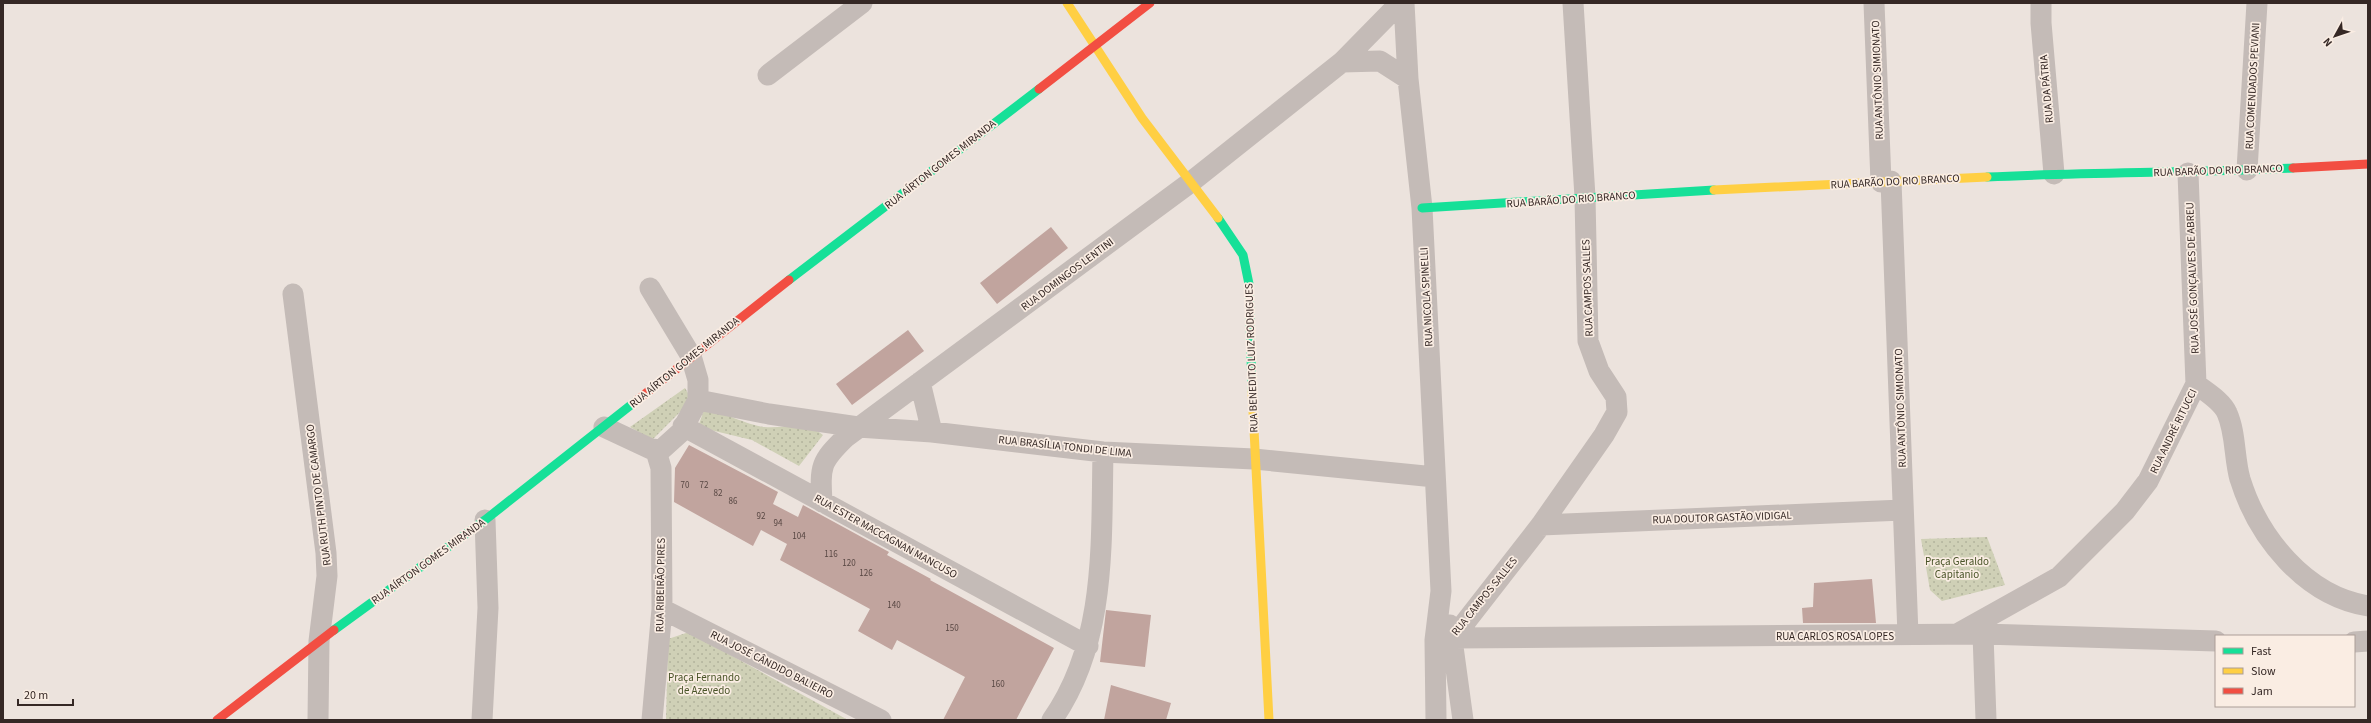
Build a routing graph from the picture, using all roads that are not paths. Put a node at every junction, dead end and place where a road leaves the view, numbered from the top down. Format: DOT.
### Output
graph roads {
  1 [pos="862,3"];
  2 [pos="1067,3"];
  3 [pos="1150,3"];
  4 [pos="1400,3"];
  5 [pos="1404,3"];
  6 [pos="1573,3"];
  7 [pos="1874,3"];
  8 [pos="2041,3"];
  9 [pos="2257,3"];
  10 [pos="1095,45"];
  11 [pos="1342,62"];
  12 [pos="768,74"];
  13 [pos="1408,79"];
  14 [pos="2368,164"];
  15 [pos="2247,170"];
  16 [pos="2188,173"];
  17 [pos="2054,174"];
  18 [pos="1886,181"];
  19 [pos="1191,182"];
  20 [pos="1585,197"];
  21 [pos="1422,208"];
  22 [pos="650,288"];
  23 [pos="293,294"];
  24 [pos="691,356"];
  25 [pos="920,382"];
  26 [pos="2196,384"];
  27 [pos="698,400"];
  28 [pos="684,426"];
  29 [pos="604,427"];
  30 [pos="858,427"];
  31 [pos="932,432"];
  32 [pos="656,451"];
  33 [pos="1104,452"];
  34 [pos="1254,459"];
  35 [pos="1434,477"];
  36 [pos="822,502"];
  37 [pos="1903,510"];
  38 [pos="485,520"];
  39 [pos="1541,524"];
  40 [pos="2368,606"];
  41 [pos="662,609"];
  42 [pos="1956,634"];
  43 [pos="1983,634"];
  44 [pos="1908,635"];
  45 [pos="1444,639"];
  46 [pos="319,641"];
  47 [pos="2215,641"];
  48 [pos="2368,641"];
  49 [pos="2355,642"];
  50 [pos="1088,646"];
  51 [pos="217,720"];
  52 [pos="318,720"];
  53 [pos="482,720"];
  54 [pos="652,720"];
  55 [pos="881,720"];
  56 [pos="1052,720"];
  57 [pos="1269,720"];
  58 [pos="1436,720"];
  59 [pos="1463,720"];
  60 [pos="1986,720"];
  1 -- 12 [label="street"];
  2 -- 10 [label="street, RUA BENEDITO LUIZ RODRIGUES"];
  3 -- 10 [label="street, RUA AÍRTON GOMES MIRANDA"];
  4 -- 11 [label="street, RUA DOMINGOS LENTINI"];
  5 -- 13 [label="street, RUA NICOLA SPINELLI"];
  6 -- 20 [label="street, RUA CAMPOS SALLES"];
  7 -- 18 [label="street, RUA ANTÔNIO SIMIONATO"];
  8 -- 17 [label="street, RUA DA PÁTRIA"];
  9 -- 15 [label="street, RUA COMENDADOS PEVIANI"];
  10 -- 19 [label="street, RUA BENEDITO LUIZ RODRIGUES"];
  10 -- 24 [label="street, RUA AÍRTON GOMES MIRANDA"];
  11 -- 13 [label="street"];
  11 -- 19 [label="street, RUA DOMINGOS LENTINI"];
  13 -- 21 [label="street, RUA NICOLA SPINELLI"];
  14 -- 15 [label="street, RUA BARÃO DO RIO BRANCO"];
  15 -- 16 [label="street, RUA BARÃO DO RIO BRANCO"];
  16 -- 17 [label="street, RUA BARÃO DO RIO BRANCO"];
  16 -- 26 [label="street, RUA JOSÉ GONÇALVES DE ABREU"];
  17 -- 18 [label="street, RUA BARÃO DO RIO BRANCO"];
  18 -- 20 [label="street, RUA BARÃO DO RIO BRANCO"];
  18 -- 37 [label="street, RUA ANTÔNIO SIMIONATO"];
  19 -- 25 [label="street, RUA DOMINGOS LENTINI"];
  19 -- 34 [label="street, RUA BENEDITO LUIZ RODRIGUES"];
  20 -- 21 [label="street, RUA BARÃO DO RIO BRANCO"];
  20 -- 39 [label="street, RUA CAMPOS SALLES"];
  21 -- 35 [label="street, RUA NICOLA SPINELLI"];
  22 -- 24 [label="street"];
  23 -- 46 [label="street, RUA RUTH PINTO DE CAMARGO"];
  24 -- 27 [label="street"];
  24 -- 29 [label="street, RUA AÍRTON GOMES MIRANDA"];
  25 -- 30 [label="street, RUA DOMINGOS LENTINI"];
  25 -- 31 [label="street"];
  26 -- 40 [label="street, RUA ANDRÉ RITUCCI"];
  26 -- 42 [label="street, RUA ANDRÉ RITUCCI"];
  27 -- 28 [label="street"];
  27 -- 30 [label="street, RUA BRASÍLIA TONDI DE LIMA"];
  28 -- 32 [label="street"];
  28 -- 36 [label="street, RUA ESTER MACCAGNAN MANCUSO"];
  29 -- 32 [label="street"];
  29 -- 38 [label="street, RUA AÍRTON GOMES MIRANDA"];
  30 -- 31 [label="street, RUA BRASÍLIA TONDI DE LIMA"];
  30 -- 36 [label="street, RUA DOMINGOS LENTINI"];
  31 -- 33 [label="street, RUA BRASÍLIA TONDI DE LIMA"];
  32 -- 41 [label="street, RUA RIBEIRÃO PIRES"];
  33 -- 34 [label="street, RUA BRASÍLIA TONDI DE LIMA"];
  33 -- 50 [label="street"];
  34 -- 35 [label="street, RUA BRASÍLIA TONDI DE LIMA"];
  34 -- 57 [label="street, RUA BENEDITO LUIZ RODRIGUES"];
  35 -- 45 [label="street, RUA NICOLA SPINELLI"];
  36 -- 50 [label="street, RUA ESTER MACCAGNAN MANCUSO"];
  37 -- 39 [label="street, RUA DOUTOR GASTÃO VIDIGAL"];
  37 -- 44 [label="street, RUA ANTÔNIO SIMIONATO"];
  38 -- 46 [label="street, RUA AÍRTON GOMES MIRANDA"];
  38 -- 53 [label="street"];
  39 -- 45 [label="street, RUA CAMPOS SALLES"];
  41 -- 54 [label="street, RUA RIBEIRÃO PIRES"];
  41 -- 55 [label="street, RUA JOSÉ CÂNDIDO BALIEIRO"];
  42 -- 43 [label="street, RUA CARLOS ROSA LOPES"];
  42 -- 44 [label="street, RUA CARLOS ROSA LOPES"];
  43 -- 47 [label="street, RUA CARLOS ROSA LOPES"];
  43 -- 60 [label="street"];
  44 -- 45 [label="street, RUA CARLOS ROSA LOPES"];
  45 -- 58 [label="street, RUA NICOLA SPINELLI"];
  45 -- 59 [label="street, RUA NICOLA SPINELLI"];
  46 -- 51 [label="street, RUA AÍRTON GOMES MIRANDA"];
  46 -- 52 [label="street, RUA RUTH PINTO DE CAMARGO"];
  48 -- 49 [label="street"];
  50 -- 56 [label="street"];
}
